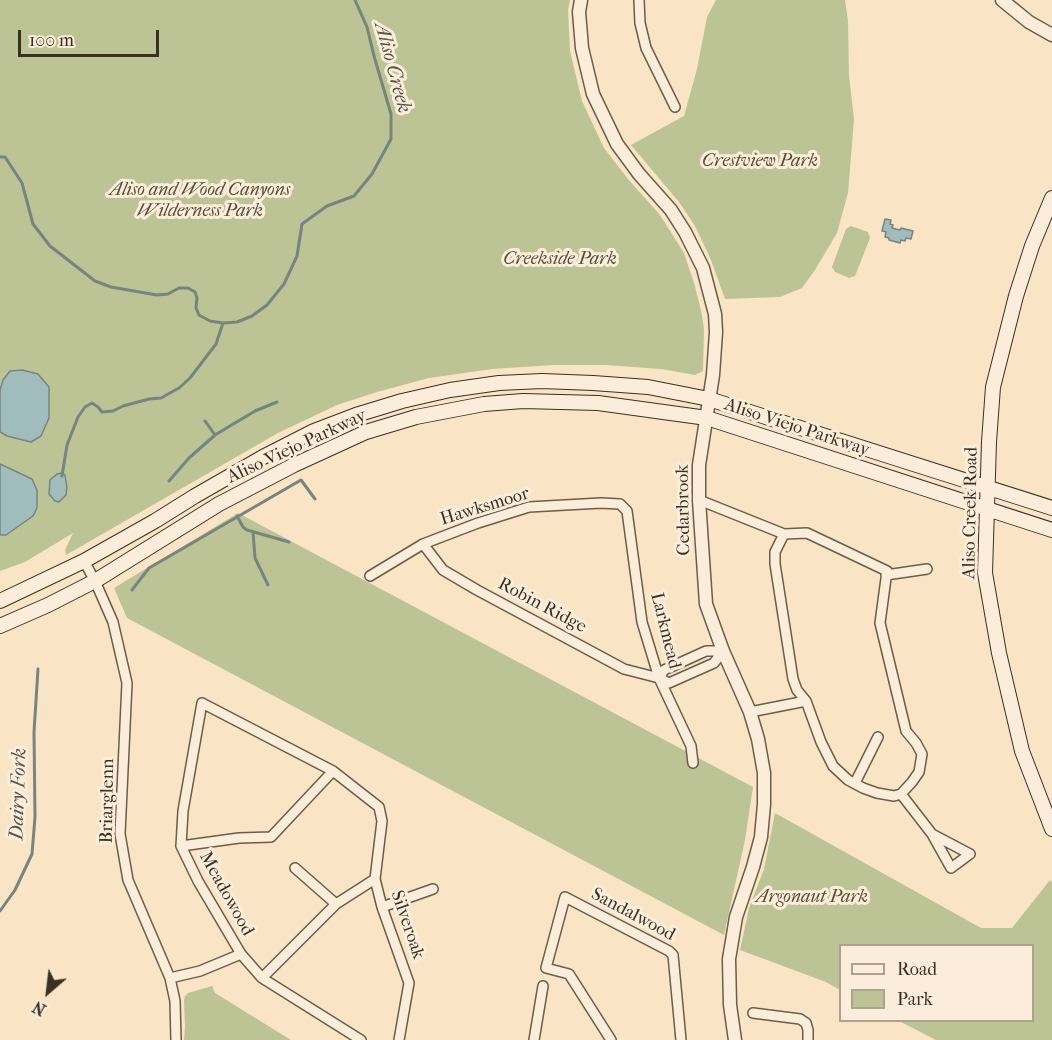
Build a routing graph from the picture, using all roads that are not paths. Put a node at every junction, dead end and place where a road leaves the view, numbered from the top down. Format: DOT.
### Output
graph roads {
  1 [pos="581,0"];
  2 [pos="639,0"];
  3 [pos="1002,0"];
  4 [pos="1052,35"];
  5 [pos="675,107"];
  6 [pos="1052,198"];
  7 [pos="709,399"];
  8 [pos="707,418"];
  9 [pos="988,487"];
  10 [pos="699,500"];
  11 [pos="620,504"];
  12 [pos="1052,508"];
  13 [pos="987,510"];
  14 [pos="1052,530"];
  15 [pos="784,534"];
  16 [pos="423,544"];
  17 [pos="84,561"];
  18 [pos="927,569"];
  19 [pos="886,574"];
  20 [pos="370,576"];
  21 [pos="95,580"];
  22 [pos="0,601"];
  23 [pos="0,626"];
  24 [pos="723,651"];
  25 [pos="676,664"];
  26 [pos="682,677"];
  27 [pos="659,678"];
  28 [pos="806,701"];
  29 [pos="750,712"];
  30 [pos="878,737"];
  31 [pos="693,763"];
  32 [pos="333,771"];
  33 [pos="855,783"];
  34 [pos="901,794"];
  35 [pos="1052,829"];
  36 [pos="932,834"];
  37 [pos="181,846"];
  38 [pos="295,868"];
  39 [pos="375,879"];
  40 [pos="433,889"];
  41 [pos="336,904"];
  42 [pos="382,907"];
  43 [pos="241,954"];
  44 [pos="170,978"];
  45 [pos="262,978"];
  46 [pos="543,986"];
  47 [pos="753,1013"];
  48 [pos="176,1040"];
  49 [pos="361,1040"];
  50 [pos="399,1040"];
  51 [pos="534,1040"];
  52 [pos="611,1040"];
  53 [pos="681,1040"];
  54 [pos="735,1040"];
  55 [pos="808,1040"];
  1 -- 7 [label="street, Cedarbrook"];
  2 -- 5 [label="street"];
  3 -- 4 [label="street"];
  6 -- 9 [label="main road, Aliso Creek Road"];
  7 -- 8 [label="street, Cedarbrook"];
  7 -- 9 [label="main road, Aliso Viejo Parkway"];
  7 -- 17 [label="main road, Aliso Viejo Parkway"];
  8 -- 10 [label="street, Cedarbrook"];
  8 -- 13 [label="main road, Aliso Viejo Parkway"];
  8 -- 21 [label="main road, Aliso Viejo Parkway"];
  9 -- 12 [label="main road, Aliso Viejo Parkway"];
  9 -- 13 [label="main road, Aliso Creek Road"];
  10 -- 15 [label="street"];
  10 -- 24 [label="street, Cedarbrook"];
  11 -- 16 [label="street, Hawksmoor"];
  11 -- 27 [label="street, Larkmead"];
  13 -- 14 [label="main road, Aliso Viejo Parkway"];
  13 -- 35 [label="main road, Aliso Creek Road"];
  15 -- 19 [label="street"];
  15 -- 28 [label="street"];
  16 -- 20 [label="street, Hawksmoor"];
  16 -- 27 [label="street, Robin Ridge"];
  17 -- 21 [label="street, Briarglenn"];
  17 -- 22 [label="main road, Aliso Viejo Parkway"];
  18 -- 19 [label="street"];
  19 -- 34 [label="street"];
  21 -- 23 [label="main road, Aliso Viejo Parkway"];
  21 -- 44 [label="street, Briarglenn"];
  24 -- 25 [label="street"];
  24 -- 26 [label="street, Robin Ridge"];
  24 -- 29 [label="street, Cedarbrook"];
  25 -- 26 [label="street"];
  25 -- 27 [label="street"];
  26 -- 27 [label="street, Robin Ridge"];
  27 -- 31 [label="street, Larkmead"];
  28 -- 29 [label="street"];
  28 -- 33 [label="street"];
  29 -- 54 [label="street, Cedarbrook"];
  30 -- 33 [label="street"];
  32 -- 37 [label="street"];
  32 -- 37 [label="street, Meadowood"];
  32 -- 39 [label="street, Silveroak"];
  33 -- 34 [label="street"];
  34 -- 36 [label="street"];
  37 -- 43 [label="street, Meadowood"];
  38 -- 41 [label="street"];
  39 -- 41 [label="street"];
  39 -- 42 [label="street, Silveroak"];
  40 -- 42 [label="street"];
  41 -- 45 [label="street"];
  42 -- 50 [label="street, Silveroak"];
  43 -- 44 [label="street"];
  43 -- 45 [label="street, Meadowood"];
  44 -- 48 [label="street, Briarglenn"];
  45 -- 49 [label="street, Meadowood"];
  46 -- 51 [label="street"];
  47 -- 55 [label="street"];
  52 -- 53 [label="street, Sandalwood"];
}
